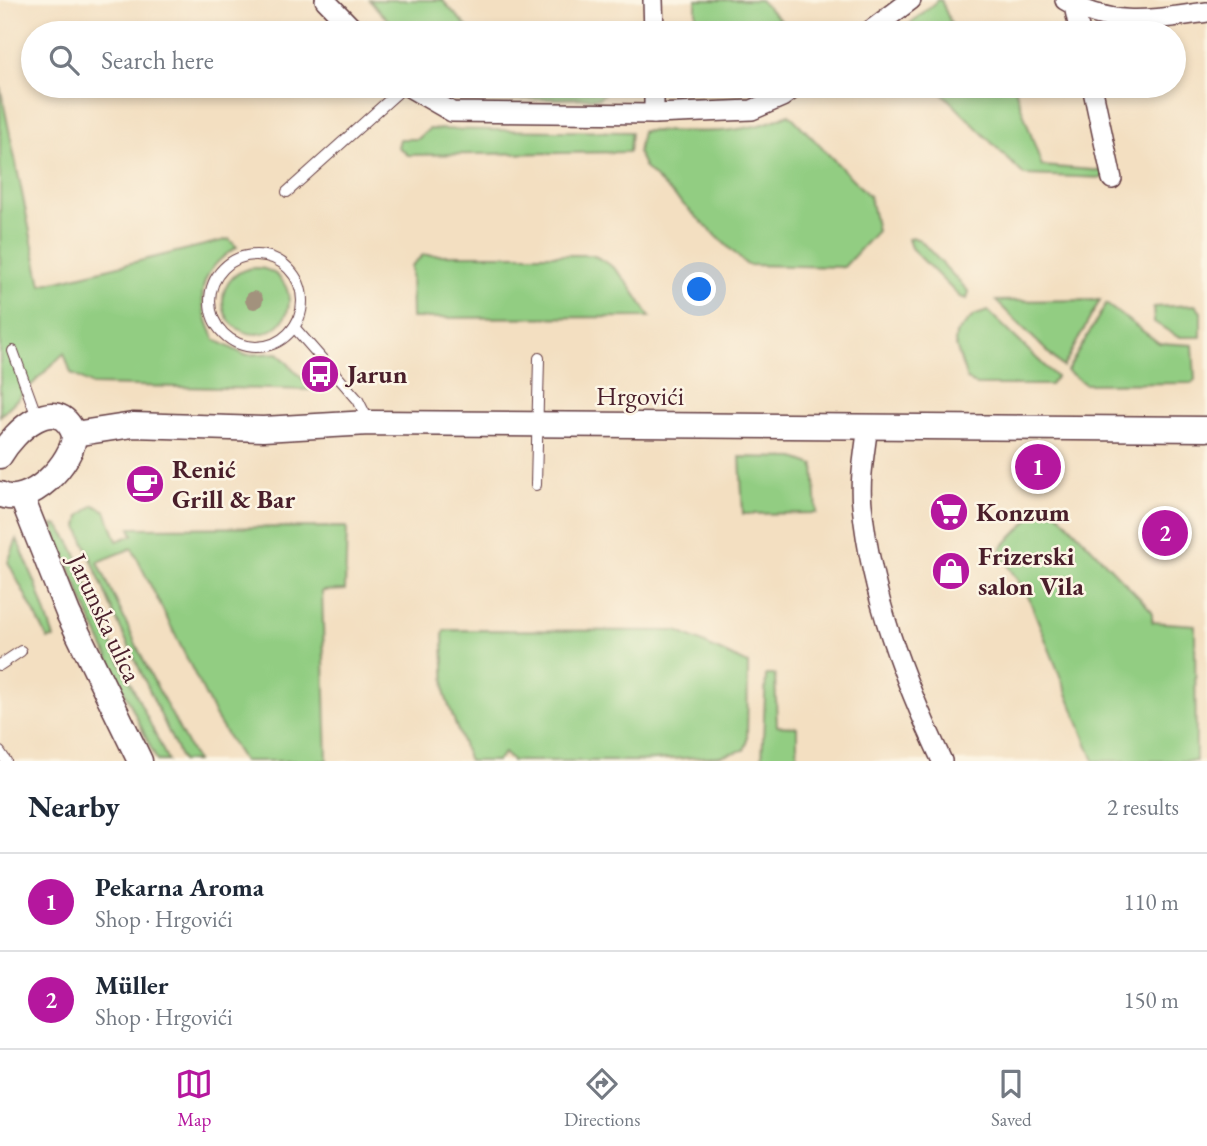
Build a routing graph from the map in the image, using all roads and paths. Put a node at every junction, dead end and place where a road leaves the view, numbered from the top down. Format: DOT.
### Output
graph roads {
  1 [pos="325,0"];
  2 [pos="653,0"];
  3 [pos="911,0"];
  4 [pos="1070,3"];
  5 [pos="1207,12"];
  6 [pos="345,21"];
  7 [pos="654,21"];
  8 [pos="883,21"];
  9 [pos="1076,21"];
  10 [pos="393,98"];
  11 [pos="427,98"];
  12 [pos="654,98"];
  13 [pos="780,98"];
  14 [pos="1095,98"];
  15 [pos="654,114"];
  16 [pos="1112,179"];
  17 [pos="287,192"];
  18 [pos="294,327"];
  19 [pos="13,351"];
  20 [pos="538,358"];
  21 [pos="37,417"];
  22 [pos="369,423"];
  23 [pos="538,425"];
  24 [pos="868,425"];
  25 [pos="1207,429"];
  26 [pos="74,434"];
  27 [pos="0,456"];
  28 [pos="536,485"];
  29 [pos="11,496"];
  30 [pos="21,651"];
  31 [pos="0,665"];
  32 [pos="0,752"];
  33 [pos="6,761"];
  34 [pos="140,761"];
  35 [pos="942,761"];
  1 -- 6 [label="street"];
  2 -- 7 [label="street"];
  3 -- 8 [label="street"];
  4 -- 5 [label="street"];
  4 -- 9 [label="street"];
  10 -- 17 [label="lane"];
  11 -- 15 [label="street"];
  12 -- 15 [label="street"];
  13 -- 15 [label="street"];
  14 -- 16 [label="street"];
  18 -- 18 [label="lane"];
  18 -- 22 [label="lane"];
  19 -- 21 [label="lane"];
  20 -- 23 [label="lane"];
  21 -- 26 [label="street"];
  21 -- 27 [label="street"];
  22 -- 23 [label="street, Hrgovići"];
  22 -- 26 [label="street, Hrgovići"];
  23 -- 24 [label="street, Hrgovići"];
  23 -- 28 [label="lane"];
  24 -- 25 [label="street, Hrgovići"];
  24 -- 35 [label="street"];
  26 -- 29 [label="street"];
  29 -- 34 [label="street, Jarunska ulica"];
  30 -- 31 [label="lane"];
  32 -- 33 [label="lane"];
}
